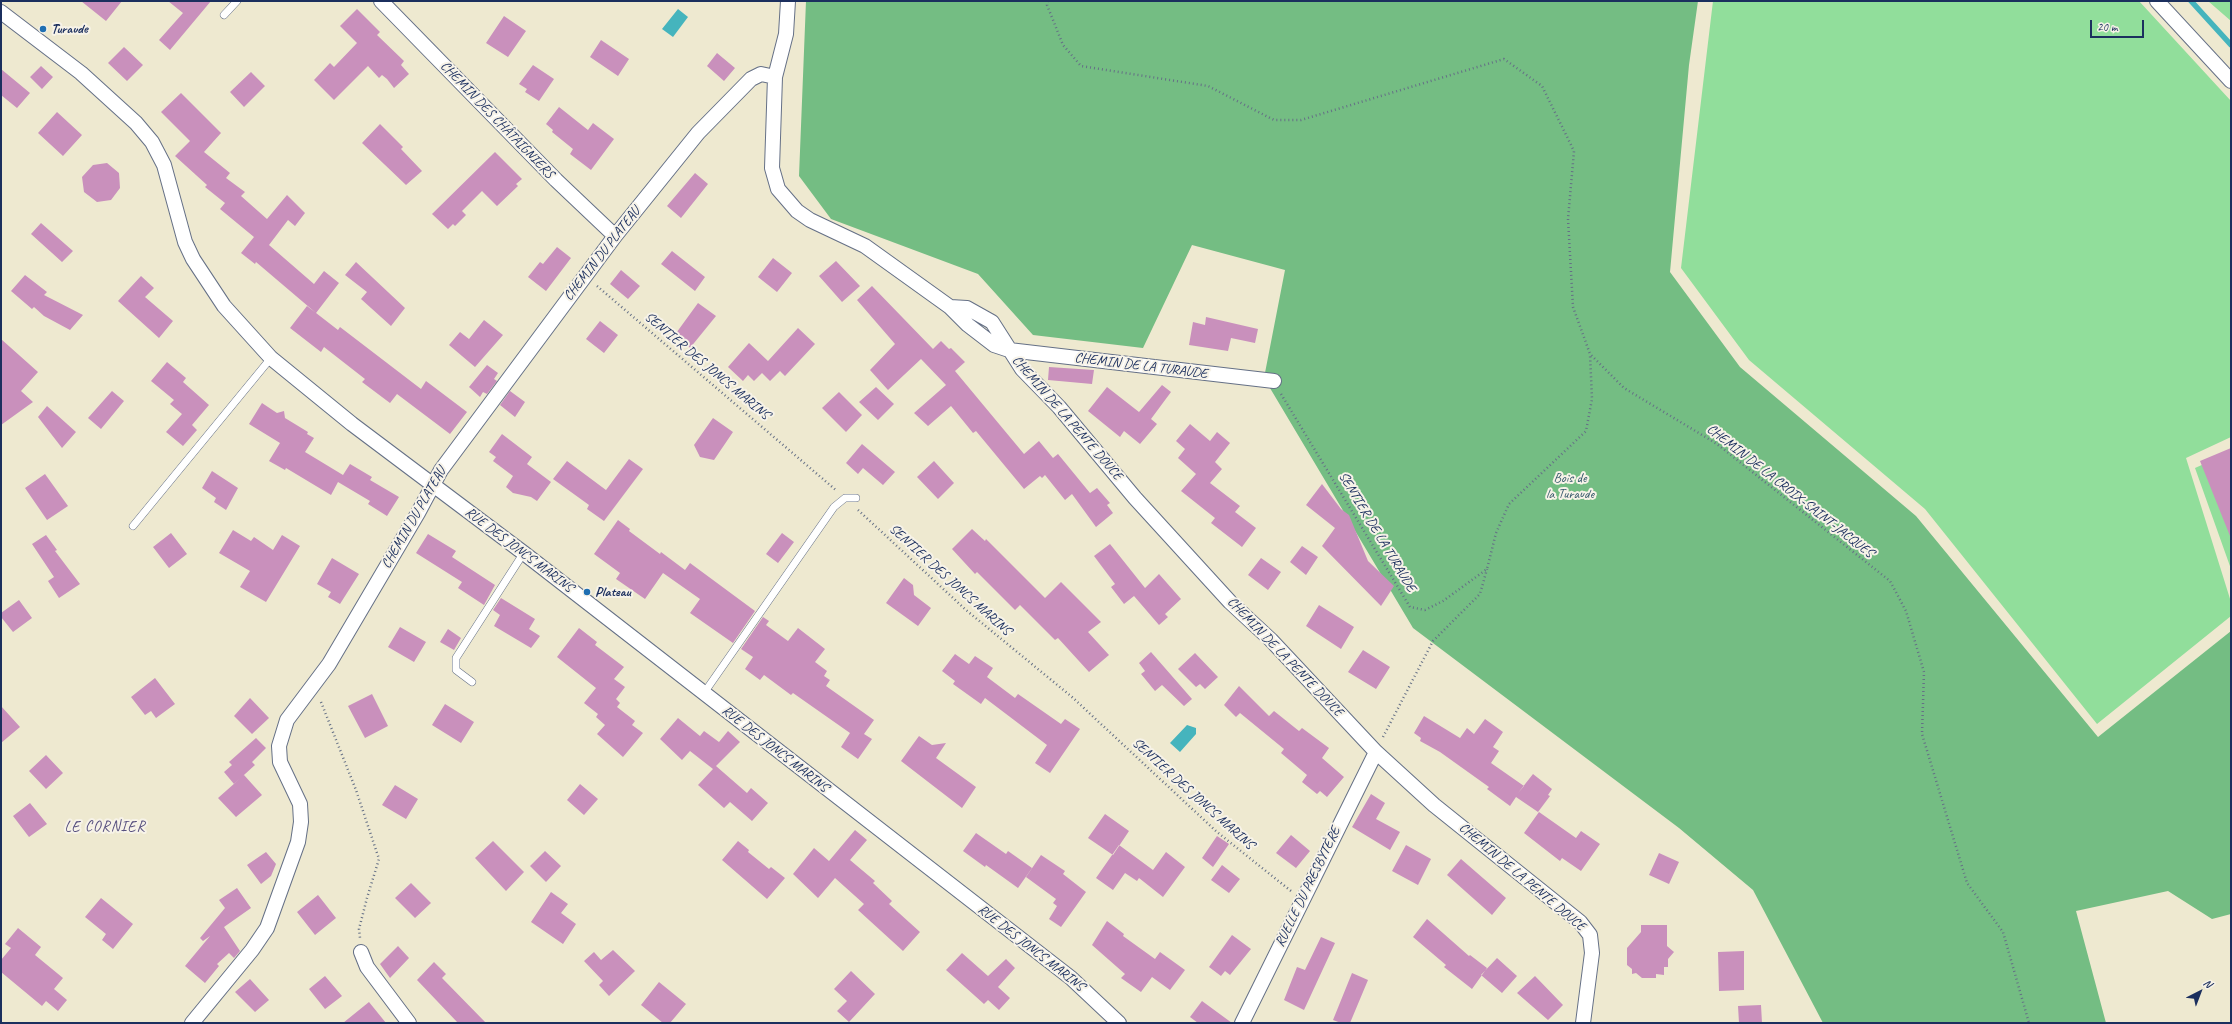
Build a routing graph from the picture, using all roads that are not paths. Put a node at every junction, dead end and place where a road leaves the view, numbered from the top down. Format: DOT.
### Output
graph roads {
  1 [pos="237,1"];
  2 [pos="381,1"];
  3 [pos="788,1"];
  4 [pos="2158,1"];
  5 [pos="1,12"];
  6 [pos="224,15"];
  7 [pos="775,77"];
  8 [pos="2231,81"];
  9 [pos="615,236"];
  10 [pos="1008,350"];
  11 [pos="271,358"];
  12 [pos="1274,381"];
  13 [pos="432,485"];
  14 [pos="856,498"];
  15 [pos="133,526"];
  16 [pos="523,554"];
  17 [pos="472,682"];
  18 [pos="704,693"];
  19 [pos="1376,752"];
  20 [pos="360,952"];
  21 [pos="192,1023"];
  22 [pos="409,1023"];
  23 [pos="1119,1023"];
  24 [pos="1242,1023"];
  25 [pos="1583,1023"];
  1 -- 6 [label="lane"];
  2 -- 9 [label="street, CHEMIN DES CHÂTAIGNIERS"];
  3 -- 7 [label="street, CHEMIN DE LA TURAUDE"];
  4 -- 8 [label="street"];
  5 -- 11 [label="street, RUE DES JONCS MARINS"];
  7 -- 9 [label="street, CHEMIN DU PLATEAU"];
  7 -- 10 [label="street, CHEMIN DE LA TURAUDE"];
  9 -- 13 [label="street, CHEMIN DU PLATEAU"];
  10 -- 12 [label="street, CHEMIN DE LA TURAUDE"];
  10 -- 19 [label="street, CHEMIN DE LA PENTE DOUCE"];
  11 -- 13 [label="street, RUE DES JONCS MARINS"];
  11 -- 15 [label="lane"];
  13 -- 16 [label="street, RUE DES JONCS MARINS"];
  13 -- 21 [label="street, CHEMIN DU PLATEAU"];
  14 -- 18 [label="lane"];
  16 -- 17 [label="lane"];
  16 -- 18 [label="street, RUE DES JONCS MARINS"];
  18 -- 23 [label="street, RUE DES JONCS MARINS"];
  19 -- 24 [label="street, RUELLE DU PRESBYTÈRE"];
  19 -- 25 [label="street, CHEMIN DE LA PENTE DOUCE"];
  20 -- 22 [label="street"];
}
